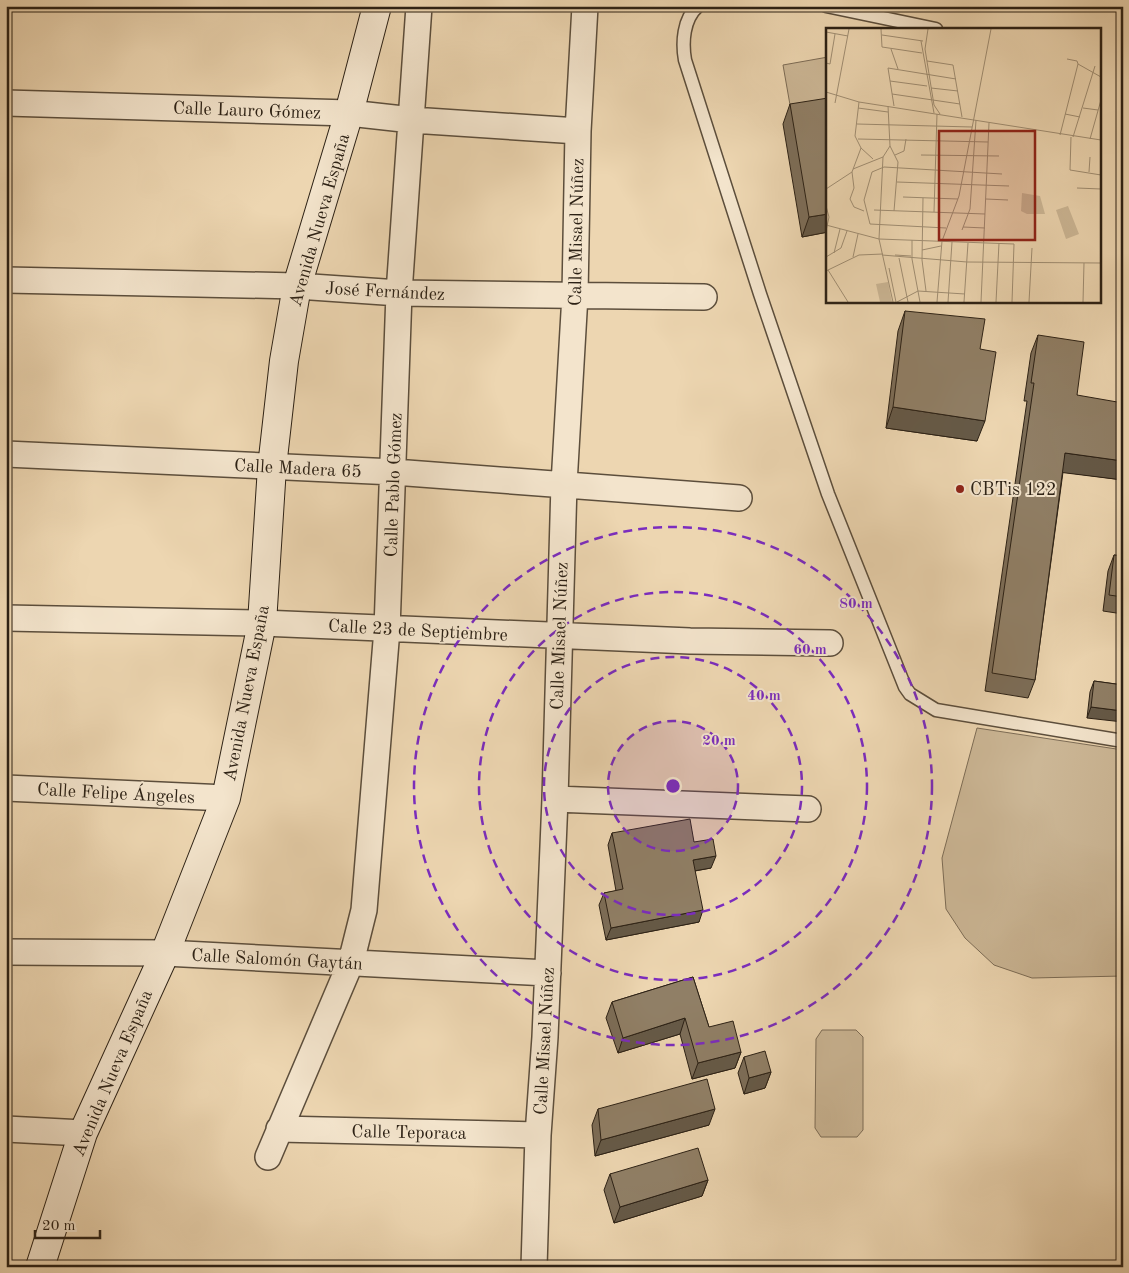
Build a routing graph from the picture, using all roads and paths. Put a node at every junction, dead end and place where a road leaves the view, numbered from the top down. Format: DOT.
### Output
graph roads {
  1 [pos="377,6"];
  2 [pos="419,6"];
  3 [pos="585,6"];
  4 [pos="698,6"];
  5 [pos="826,6"];
  6 [pos="931,28"];
  7 [pos="6,103"];
  8 [pos="349,113"];
  9 [pos="412,120"];
  10 [pos="578,131"];
  11 [pos="6,280"];
  12 [pos="297,286"];
  13 [pos="399,293"];
  14 [pos="576,295"];
  15 [pos="704,297"];
  16 [pos="6,454"];
  17 [pos="272,467"];
  18 [pos="394,472"];
  19 [pos="564,484"];
  20 [pos="739,498"];
  21 [pos="6,618"];
  22 [pos="262,623"];
  23 [pos="387,629"];
  24 [pos="558,636"];
  25 [pos="830,642"];
  26 [pos="1123,741"];
  27 [pos="6,788"];
  28 [pos="226,798"];
  29 [pos="555,799"];
  30 [pos="808,810"];
  31 [pos="6,952"];
  32 [pos="165,953"];
  33 [pos="351,962"];
  34 [pos="548,973"];
  35 [pos="6,1129"];
  36 [pos="279,1129"];
  37 [pos="83,1133"];
  38 [pos="538,1135"];
  39 [pos="268,1157"];
  40 [pos="40,1267"];
  41 [pos="534,1267"];
  1 -- 8 [label="main road, Avenida Nueva España"];
  2 -- 9 [label="street, Calle Pablo Gómez"];
  3 -- 10 [label="street, Calle Misael Núñez"];
  4 -- 26 [label="lane"];
  5 -- 6 [label="lane"];
  7 -- 8 [label="street, Calle Lauro Gómez"];
  8 -- 9 [label="street, Calle Lauro Gómez"];
  8 -- 12 [label="main road, Avenida Nueva España"];
  9 -- 10 [label="street, Calle Lauro Gómez"];
  9 -- 13 [label="street, Calle Pablo Gómez"];
  10 -- 14 [label="street, Calle Misael Núñez"];
  11 -- 12 [label="street, José Fernández"];
  12 -- 13 [label="street, José Fernández"];
  12 -- 17 [label="main road, Avenida Nueva España"];
  13 -- 14 [label="street, José Fernández"];
  13 -- 18 [label="street, Calle Pablo Gómez"];
  14 -- 15 [label="street, José Fernández"];
  14 -- 19 [label="street, Calle Misael Núñez"];
  16 -- 17 [label="street, Calle Madera 65"];
  17 -- 18 [label="street, Calle Madera 65"];
  17 -- 22 [label="main road, Avenida Nueva España"];
  18 -- 19 [label="street, Calle Madera 65"];
  18 -- 23 [label="street, Calle Pablo Gómez"];
  19 -- 20 [label="street, Calle Madera 65"];
  19 -- 24 [label="street, Calle Misael Núñez"];
  21 -- 22 [label="street, Calle 23 de Septiembre"];
  22 -- 23 [label="street, Calle 23 de Septiembre"];
  22 -- 28 [label="main road, Avenida Nueva España"];
  23 -- 24 [label="street, Calle 23 de Septiembre"];
  23 -- 33 [label="street, Calle Pablo Gómez"];
  24 -- 25 [label="street, Calle 23 de Septiembre"];
  24 -- 29 [label="street, Calle Misael Núñez"];
  27 -- 28 [label="street, Calle Felipe Ángeles"];
  28 -- 32 [label="main road, Avenida Nueva España"];
  29 -- 30 [label="street"];
  29 -- 34 [label="street, Calle Misael Núñez"];
  31 -- 32 [label="street, Calle Salomón Gaytán"];
  32 -- 33 [label="street, Calle Salomón Gaytán"];
  32 -- 37 [label="main road, Avenida Nueva España"];
  33 -- 34 [label="street, Calle Salomón Gaytán"];
  33 -- 36 [label="street"];
  34 -- 38 [label="street, Calle Misael Núñez"];
  35 -- 37 [label="street"];
  36 -- 38 [label="street, Calle Teporaca"];
  36 -- 39 [label="street"];
  37 -- 40 [label="main road, Avenida Nueva España"];
  38 -- 41 [label="street, Calle Misael Núñez"];
}
